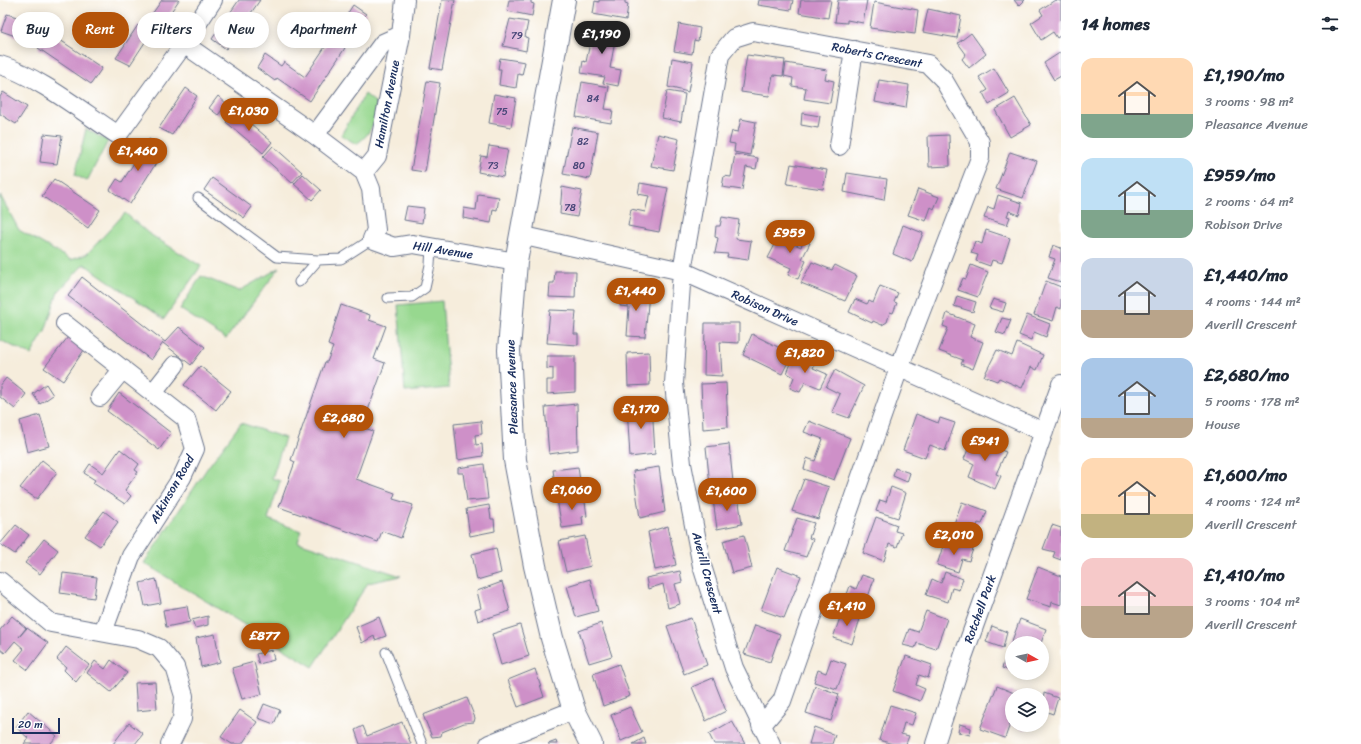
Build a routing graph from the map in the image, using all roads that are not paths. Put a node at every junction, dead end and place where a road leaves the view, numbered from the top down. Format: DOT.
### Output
graph roads {
  1 [pos="213,0"];
  2 [pos="405,0"];
  3 [pos="564,0"];
  4 [pos="205,12"];
  5 [pos="401,35"];
  6 [pos="181,48"];
  7 [pos="190,48"];
  8 [pos="854,50"];
  9 [pos="0,65"];
  10 [pos="315,135"];
  11 [pos="839,146"];
  12 [pos="364,172"];
  13 [pos="198,198"];
  14 [pos="520,235"];
  15 [pos="372,239"];
  16 [pos="431,247"];
  17 [pos="318,260"];
  18 [pos="516,262"];
  19 [pos="682,271"];
  20 [pos="299,282"];
  21 [pos="388,298"];
  22 [pos="65,324"];
  23 [pos="175,365"];
  24 [pos="899,368"];
  25 [pos="122,369"];
  26 [pos="1061,384"];
  27 [pos="153,393"];
  28 [pos="100,397"];
  29 [pos="1044,432"];
  30 [pos="0,581"];
  31 [pos="103,632"];
  32 [pos="386,652"];
  33 [pos="574,710"];
  34 [pos="761,726"];
  35 [pos="170,744"];
  36 [pos="422,744"];
  37 [pos="489,744"];
  38 [pos="590,744"];
  39 [pos="771,744"];
  40 [pos="935,744"];
  1 -- 4 [label="street"];
  2 -- 5 [label="street, Hamilton Avenue"];
  3 -- 14 [label="main road, Pleasance Avenue"];
  5 -- 10 [label="street, Hamilton Avenue"];
  5 -- 12 [label="street, Hamilton Avenue"];
  6 -- 9 [label="street"];
  7 -- 10 [label="street"];
  8 -- 11 [label="street"];
  8 -- 19 [label="street, Roberts Crescent"];
  8 -- 24 [label="street, Roberts Crescent"];
  10 -- 12 [label="street"];
  12 -- 15 [label="street"];
  13 -- 17 [label="lane"];
  14 -- 18 [label="main road, Pleasance Avenue"];
  14 -- 19 [label="street, Robison Drive"];
  15 -- 16 [label="street, Hill Avenue"];
  15 -- 17 [label="lane"];
  16 -- 18 [label="street, Hill Avenue"];
  16 -- 21 [label="lane"];
  17 -- 20 [label="lane"];
  18 -- 33 [label="main road, Pleasance Avenue"];
  19 -- 24 [label="street, Robison Drive"];
  19 -- 34 [label="street, Averill Crescent"];
  22 -- 25 [label="street, Atkinson Road"];
  23 -- 27 [label="street"];
  24 -- 29 [label="street, Robison Drive"];
  24 -- 34 [label="street"];
  25 -- 27 [label="street, Atkinson Road"];
  25 -- 28 [label="street"];
  26 -- 29 [label="street, Rotchell Park"];
  27 -- 31 [label="street, Atkinson Road"];
  29 -- 40 [label="street, Rotchell Park"];
  30 -- 31 [label="street"];
  31 -- 35 [label="street"];
  32 -- 36 [label="lane"];
  33 -- 37 [label="street"];
  33 -- 38 [label="main road, Pleasance Avenue"];
  34 -- 39 [label="street, Averill Crescent"];
}
